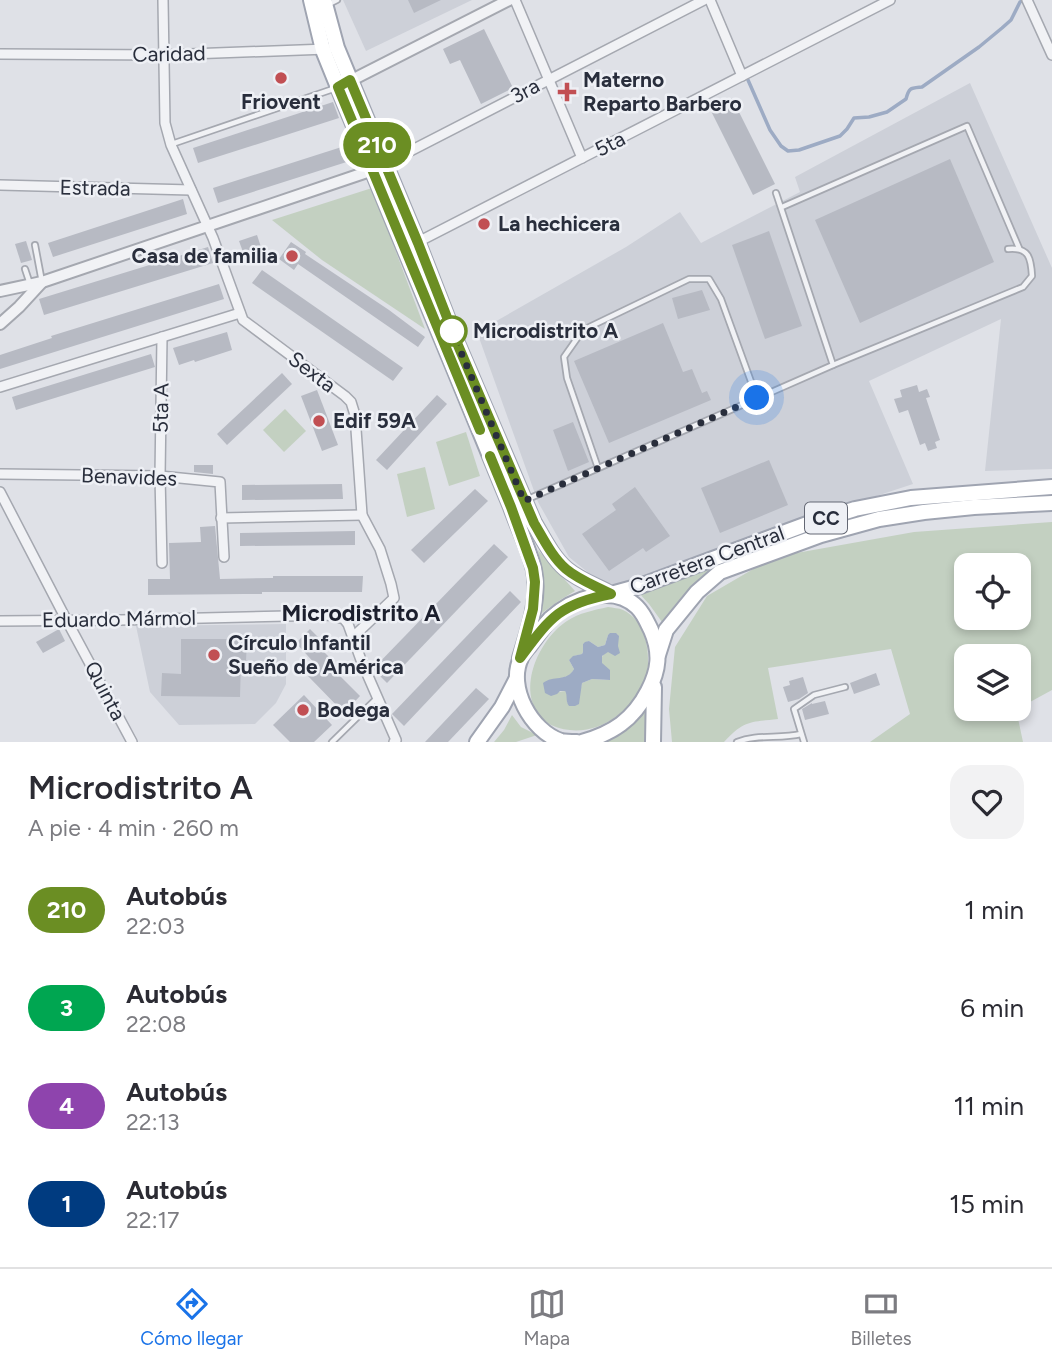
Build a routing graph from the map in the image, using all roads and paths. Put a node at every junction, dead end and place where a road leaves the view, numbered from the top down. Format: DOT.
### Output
graph roads {
  1 [pos="163,0"];
  2 [pos="311,0"];
  3 [pos="509,0"];
  4 [pos="515,0"];
  5 [pos="704,0"];
  6 [pos="710,0"];
  7 [pos="890,0"];
  8 [pos="329,2"];
  9 [pos="1028,2"];
  10 [pos="330,49"];
  11 [pos="0,54"];
  12 [pos="163,55"];
  13 [pos="1052,55"];
  14 [pos="742,76"];
  15 [pos="548,79"];
  16 [pos="344,84"];
  17 [pos="171,145"];
  18 [pos="582,158"];
  19 [pos="379,167"];
  20 [pos="0,186"];
  21 [pos="191,190"];
  22 [pos="776,193"];
  23 [pos="782,207"];
  24 [pos="207,226"];
  25 [pos="35,245"];
  26 [pos="412,246"];
  27 [pos="1019,248"];
  28 [pos="1008,249"];
  29 [pos="25,269"];
  30 [pos="42,282"];
  31 [pos="30,285"];
  32 [pos="0,291"];
  33 [pos="240,313"];
  34 [pos="0,324"];
  35 [pos="162,337"];
  36 [pos="833,365"];
  37 [pos="0,387"];
  38 [pos="757,398"];
  39 [pos="598,468"];
  40 [pos="0,474"];
  41 [pos="160,476"];
  42 [pos="1052,487"];
  43 [pos="0,492"];
  44 [pos="1052,503"];
  45 [pos="517,504"];
  46 [pos="362,515"];
  47 [pos="222,518"];
  48 [pos="224,556"];
  49 [pos="162,563"];
  50 [pos="611,594"];
  51 [pos="0,621"];
  52 [pos="67,621"];
  53 [pos="353,637"];
  54 [pos="658,655"];
  55 [pos="520,658"];
  56 [pos="655,677"];
  57 [pos="516,680"];
  58 [pos="845,687"];
  59 [pos="377,698"];
  60 [pos="801,734"];
  61 [pos="395,741"];
  62 [pos="561,741"];
  63 [pos="132,742"];
  64 [pos="332,742"];
  65 [pos="477,742"];
  66 [pos="545,742"];
  67 [pos="577,742"];
  68 [pos="582,742"];
  69 [pos="653,742"];
  70 [pos="737,742"];
  71 [pos="804,742"];
  1 -- 12 [label="street, Sexta"];
  2 -- 10 [label="main road"];
  3 -- 16 [label="street"];
  4 -- 15 [label="street"];
  5 -- 15 [label="street, 3ra"];
  6 -- 14 [label="street"];
  7 -- 14 [label="street, 5ta"];
  8 -- 10 [label="main road"];
  9 -- 13 [label="street"];
  10 -- 12 [label="street, Caridad"];
  10 -- 16 [label="main road"];
  11 -- 12 [label="street, Caridad"];
  12 -- 17 [label="street, Sexta"];
  14 -- 18 [label="street, 5ta"];
  15 -- 18 [label="street"];
  15 -- 19 [label="street, 3ra"];
  16 -- 17 [label="lane"];
  16 -- 19 [label="main road"];
  17 -- 21 [label="street, Sexta"];
  18 -- 26 [label="street, 5ta"];
  19 -- 24 [label="street"];
  19 -- 26 [label="main road"];
  20 -- 21 [label="street, Estrada"];
  21 -- 24 [label="street, Sexta"];
  22 -- 23 [label="lane"];
  23 -- 27 [label="lane"];
  23 -- 36 [label="lane"];
  24 -- 30 [label="street"];
  24 -- 33 [label="street, Sexta"];
  25 -- 30 [label="lane"];
  26 -- 45 [label="main road"];
  27 -- 28 [label="lane"];
  27 -- 36 [label="lane"];
  29 -- 31 [label="lane"];
  30 -- 31 [label="street"];
  30 -- 34 [label="street"];
  31 -- 32 [label="street"];
  33 -- 35 [label="street"];
  33 -- 46 [label="street, Sexta"];
  35 -- 37 [label="street"];
  35 -- 41 [label="street, 5ta A"];
  36 -- 38 [label="lane"];
  38 -- 39 [label="lane"];
  38 -- 39 [label="lane"];
  39 -- 45 [label="lane"];
  40 -- 41 [label="street, Benavides"];
  41 -- 47 [label="street, Benavides"];
  41 -- 49 [label="street, 5ta A"];
  42 -- 50 [label="main road, Carretera Central / CC"];
  43 -- 52 [label="street, Quinta"];
  44 -- 54 [label="main road, Carretera Central / CC"];
  45 -- 50 [label="main road"];
  45 -- 55 [label="main road"];
  46 -- 47 [label="street"];
  46 -- 53 [label="street, Sexta"];
  47 -- 48 [label="street, Benavides"];
  50 -- 54 [label="main road, CC"];
  50 -- 55 [label="main road, CC"];
  51 -- 52 [label="street, Eduardo Mármol"];
  52 -- 53 [label="street, Eduardo Mármol"];
  52 -- 63 [label="street, Quinta"];
  53 -- 59 [label="street"];
  54 -- 56 [label="main road, CC"];
  55 -- 57 [label="main road, CC"];
  56 -- 68 [label="main road, CC"];
  56 -- 69 [label="main road, CC"];
  57 -- 62 [label="main road, CC"];
  57 -- 65 [label="main road, CC"];
  58 -- 60 [label="lane"];
  59 -- 61 [label="street"];
  59 -- 64 [label="lane"];
  60 -- 70 [label="lane"];
  60 -- 71 [label="lane"];
  62 -- 66 [label="main road"];
  62 -- 67 [label="main road"];
}
